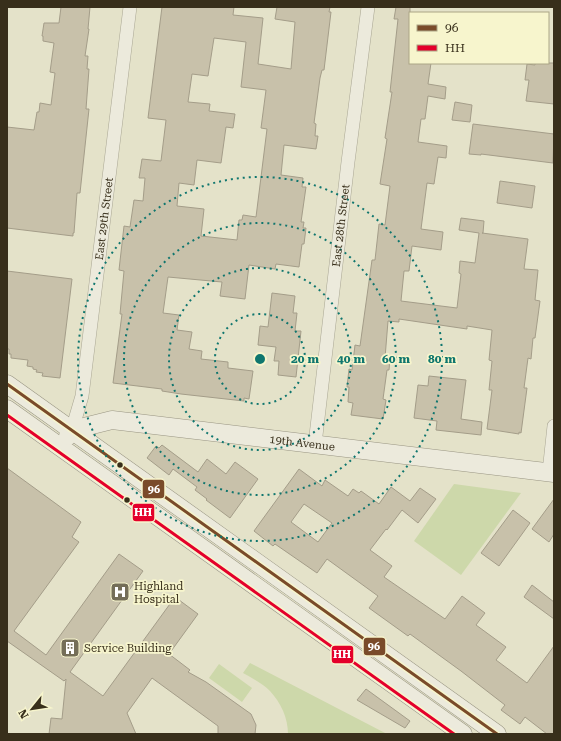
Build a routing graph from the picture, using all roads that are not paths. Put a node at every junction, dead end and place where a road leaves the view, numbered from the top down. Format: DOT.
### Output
graph roads {
  1 [pos="130,7"];
  2 [pos="368,7"];
  3 [pos="7,384"];
  4 [pos="7,409"];
  5 [pos="554,426"];
  6 [pos="72,430"];
  7 [pos="315,444"];
  8 [pos="60,446"];
  9 [pos="551,472"];
  10 [pos="463,734"];
  11 [pos="497,734"];
  1 -- 6 [label="street, East 29th Street"];
  2 -- 7 [label="street, East 28th Street"];
  3 -- 6 [label="main road"];
  4 -- 8 [label="main road"];
  5 -- 9 [label="street"];
  6 -- 7 [label="main road, 19th Avenue"];
  6 -- 8 [label="main road"];
  6 -- 11 [label="main road"];
  7 -- 9 [label="main road, 19th Avenue"];
  8 -- 10 [label="main road"];
}
